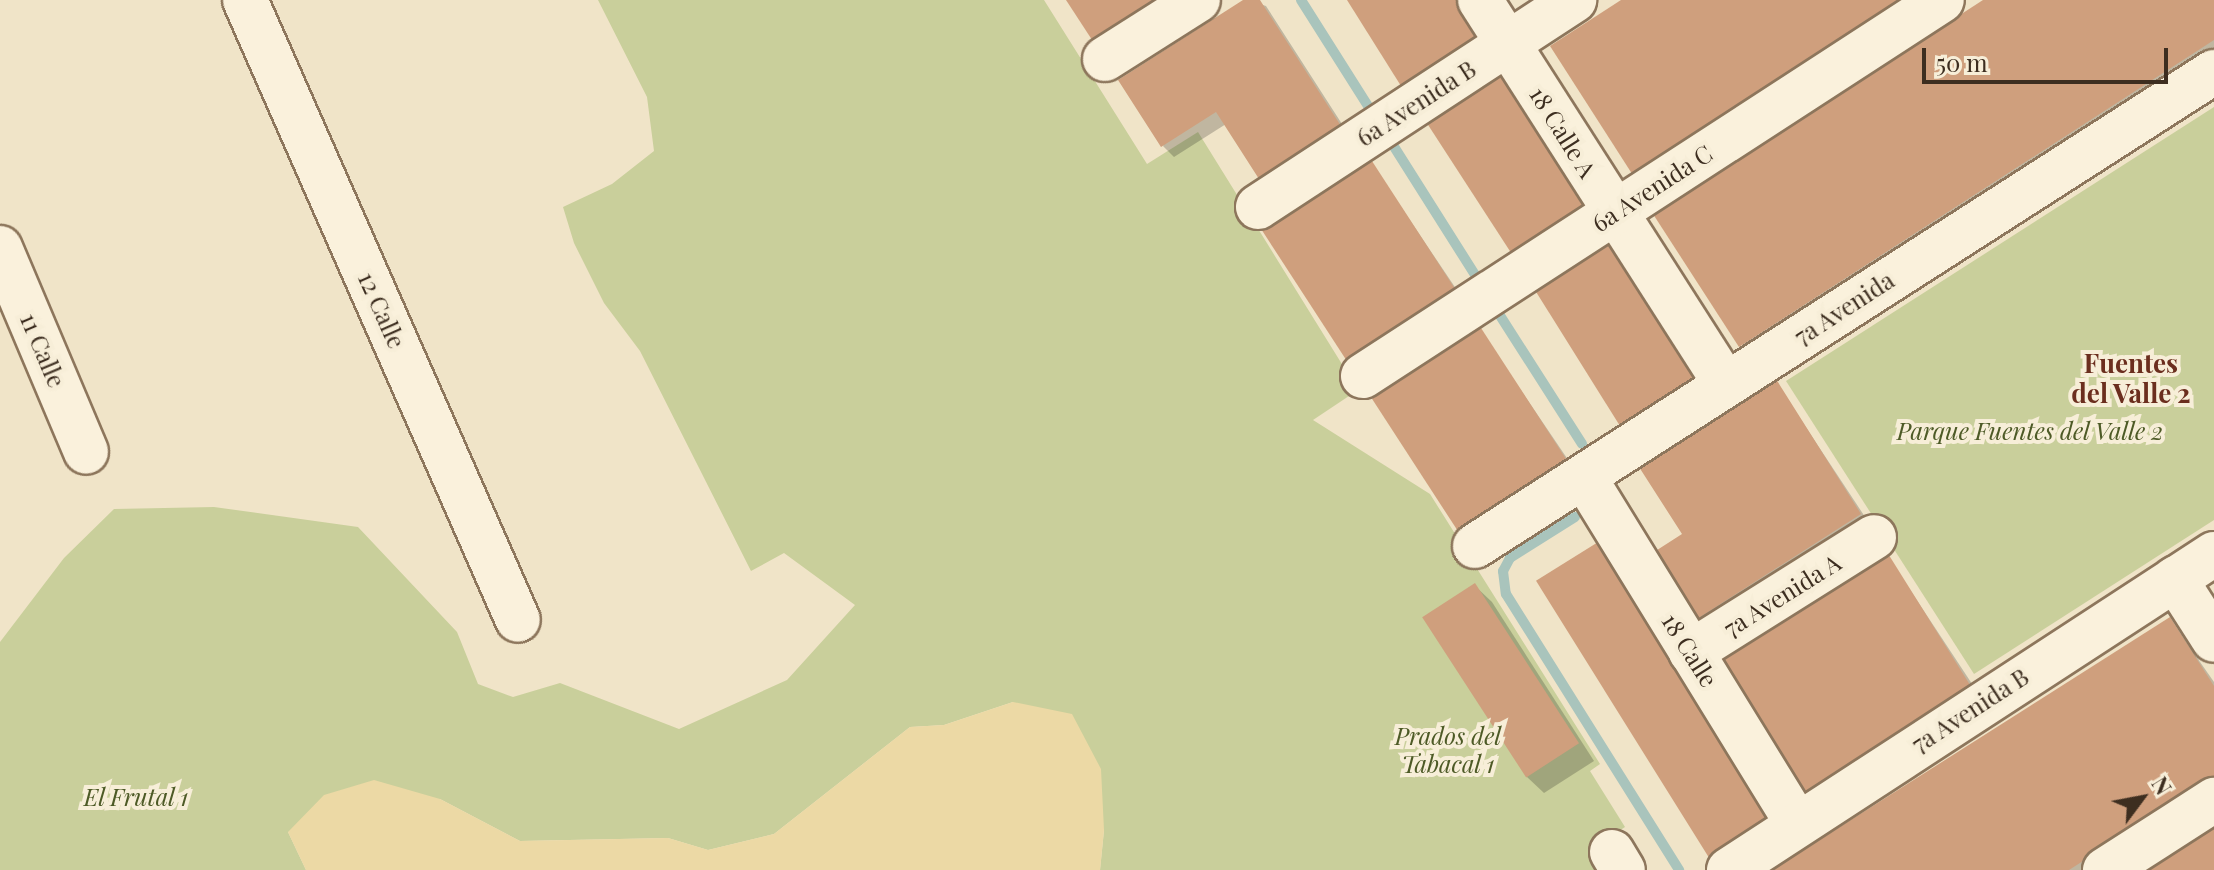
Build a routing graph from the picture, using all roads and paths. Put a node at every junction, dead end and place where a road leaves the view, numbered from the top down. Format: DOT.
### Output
graph roads {
  1 [pos="245,0"];
  2 [pos="1198,0"];
  3 [pos="1480,0"];
  4 [pos="1574,0"];
  5 [pos="1942,0"];
  6 [pos="1508,43"];
  7 [pos="1105,59"];
  8 [pos="2214,72"];
  9 [pos="1258,207"];
  10 [pos="1614,213"];
  11 [pos="0,248"];
  12 [pos="1363,376"];
  13 [pos="1726,384"];
  14 [pos="86,452"];
  15 [pos="1584,477"];
  16 [pos="1874,537"];
  17 [pos="1475,546"];
  18 [pos="2214,554"];
  19 [pos="2175,579"];
  20 [pos="518,620"];
  21 [pos="2214,640"];
  22 [pos="1691,652"];
  23 [pos="2214,800"];
  24 [pos="1796,822"];
  25 [pos="1729,870"];
  26 [pos="2105,870"];
  1 -- 20 [label="street, 12 Calle"];
  2 -- 7 [label="street"];
  3 -- 6 [label="street, 18 Calle A"];
  4 -- 6 [label="street, 6a Avenida B"];
  5 -- 10 [label="street, 6a Avenida C"];
  6 -- 9 [label="street, 6a Avenida B"];
  6 -- 10 [label="street, 18 Calle A"];
  8 -- 13 [label="street, 7a Avenida"];
  10 -- 12 [label="street, 6a Avenida C"];
  10 -- 13 [label="street, 18 Calle A"];
  11 -- 14 [label="street, 11 Calle"];
  13 -- 15 [label="street, 7a Avenida"];
  15 -- 17 [label="street, 7a Avenida"];
  15 -- 22 [label="street, 18 Calle"];
  16 -- 22 [label="street, 7a Avenida A"];
  18 -- 19 [label="street, 7a Avenida B"];
  19 -- 21 [label="street"];
  19 -- 24 [label="street, 7a Avenida B"];
  22 -- 24 [label="street, 18 Calle"];
  23 -- 26 [label="street"];
  24 -- 25 [label="street, 7a Avenida B"];
}
